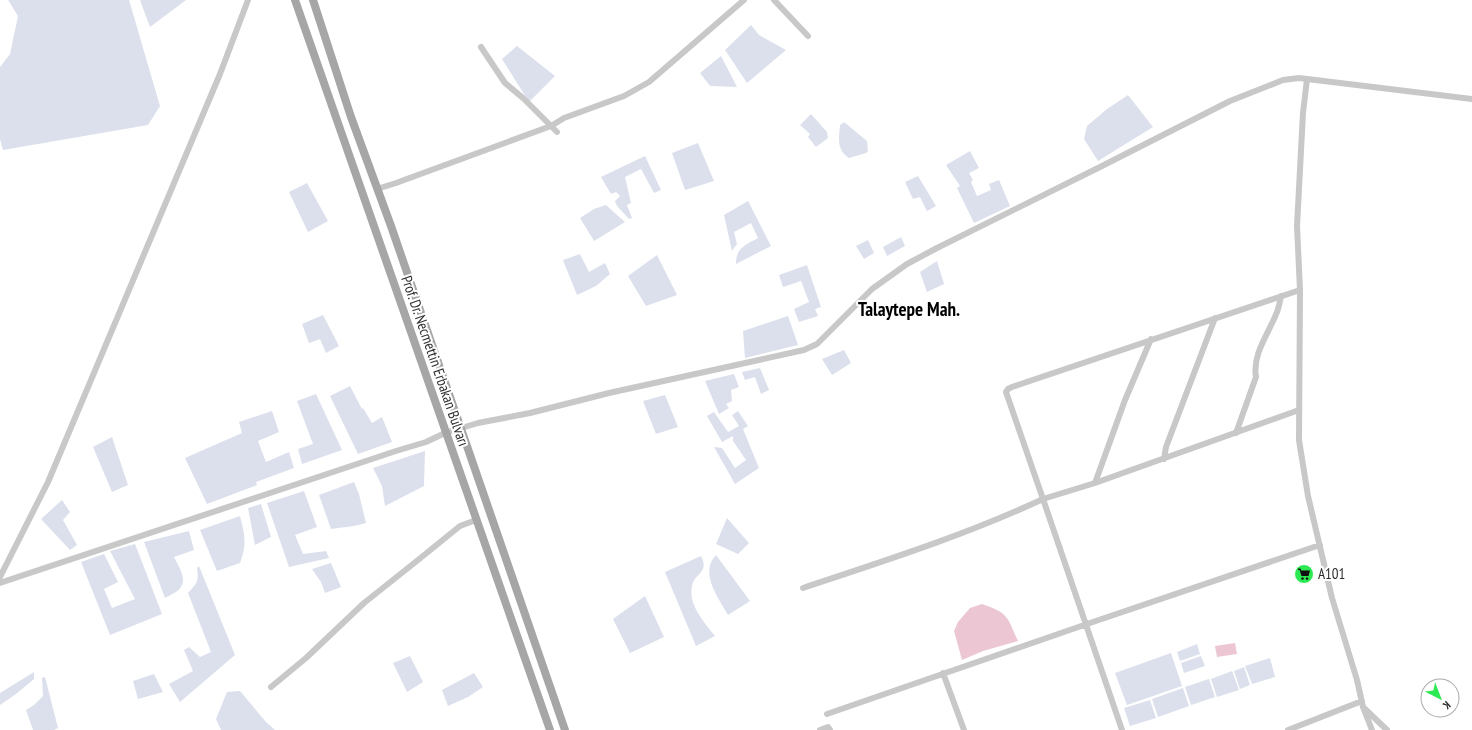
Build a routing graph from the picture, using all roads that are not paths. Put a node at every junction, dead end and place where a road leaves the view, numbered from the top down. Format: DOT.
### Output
graph roads {
  1 [pos="248,0"];
  2 [pos="295,0"];
  3 [pos="313,0"];
  4 [pos="744,0"];
  5 [pos="774,0"];
  6 [pos="808,36"];
  7 [pos="481,48"];
  8 [pos="1307,79"];
  9 [pos="1472,99"];
  10 [pos="551,126"];
  11 [pos="557,132"];
  12 [pos="377,189"];
  13 [pos="1300,290"];
  14 [pos="1281,296"];
  15 [pos="1215,318"];
  16 [pos="1151,339"];
  17 [pos="1299,410"];
  18 [pos="460,428"];
  19 [pos="446,433"];
  20 [pos="1236,433"];
  21 [pos="1164,459"];
  22 [pos="1095,483"];
  23 [pos="1043,499"];
  24 [pos="476,520"];
  25 [pos="1320,545"];
  26 [pos="0,577"];
  27 [pos="0,582"];
  28 [pos="803,588"];
  29 [pos="1087,624"];
  30 [pos="943,673"];
  31 [pos="271,687"];
  32 [pos="1362,704"];
  33 [pos="827,714"];
  34 [pos="550,730"];
  35 [pos="565,730"];
  36 [pos="820,730"];
  37 [pos="830,730"];
  38 [pos="964,730"];
  39 [pos="1122,730"];
  40 [pos="1288,730"];
  41 [pos="1372,730"];
  42 [pos="1387,730"];
  1 -- 26 [label="street"];
  2 -- 19 [label="main road, Prof. Dr. Necmettin Erbakan Bulvarı"];
  3 -- 12 [label="main road, Prof. Dr. Necmettin Erbakan Bulvarı"];
  4 -- 10 [label="street"];
  5 -- 6 [label="street"];
  7 -- 10 [label="street"];
  8 -- 9 [label="street"];
  8 -- 13 [label="street"];
  8 -- 18 [label="street"];
  10 -- 11 [label="street"];
  10 -- 12 [label="street"];
  12 -- 18 [label="main road, Prof. Dr. Necmettin Erbakan Bulvarı"];
  13 -- 14 [label="street"];
  13 -- 17 [label="street"];
  14 -- 15 [label="street"];
  14 -- 20 [label="street"];
  15 -- 16 [label="street"];
  15 -- 21 [label="street"];
  16 -- 22 [label="street"];
  16 -- 23 [label="street"];
  17 -- 20 [label="street"];
  17 -- 25 [label="street"];
  18 -- 19 [label="street"];
  18 -- 35 [label="main road, Prof. Dr. Necmettin Erbakan Bulvarı"];
  19 -- 24 [label="main road, Prof. Dr. Necmettin Erbakan Bulvarı"];
  19 -- 27 [label="street"];
  20 -- 21 [label="street"];
  21 -- 22 [label="street"];
  22 -- 23 [label="street"];
  23 -- 28 [label="street"];
  23 -- 29 [label="street"];
  24 -- 31 [label="street"];
  24 -- 34 [label="main road, Prof. Dr. Necmettin Erbakan Bulvarı"];
  25 -- 29 [label="street"];
  25 -- 32 [label="street"];
  29 -- 30 [label="street"];
  29 -- 39 [label="street"];
  30 -- 33 [label="street"];
  30 -- 38 [label="street"];
  32 -- 40 [label="street"];
  32 -- 41 [label="street"];
  32 -- 42 [label="street"];
  36 -- 37 [label="street"];
}
